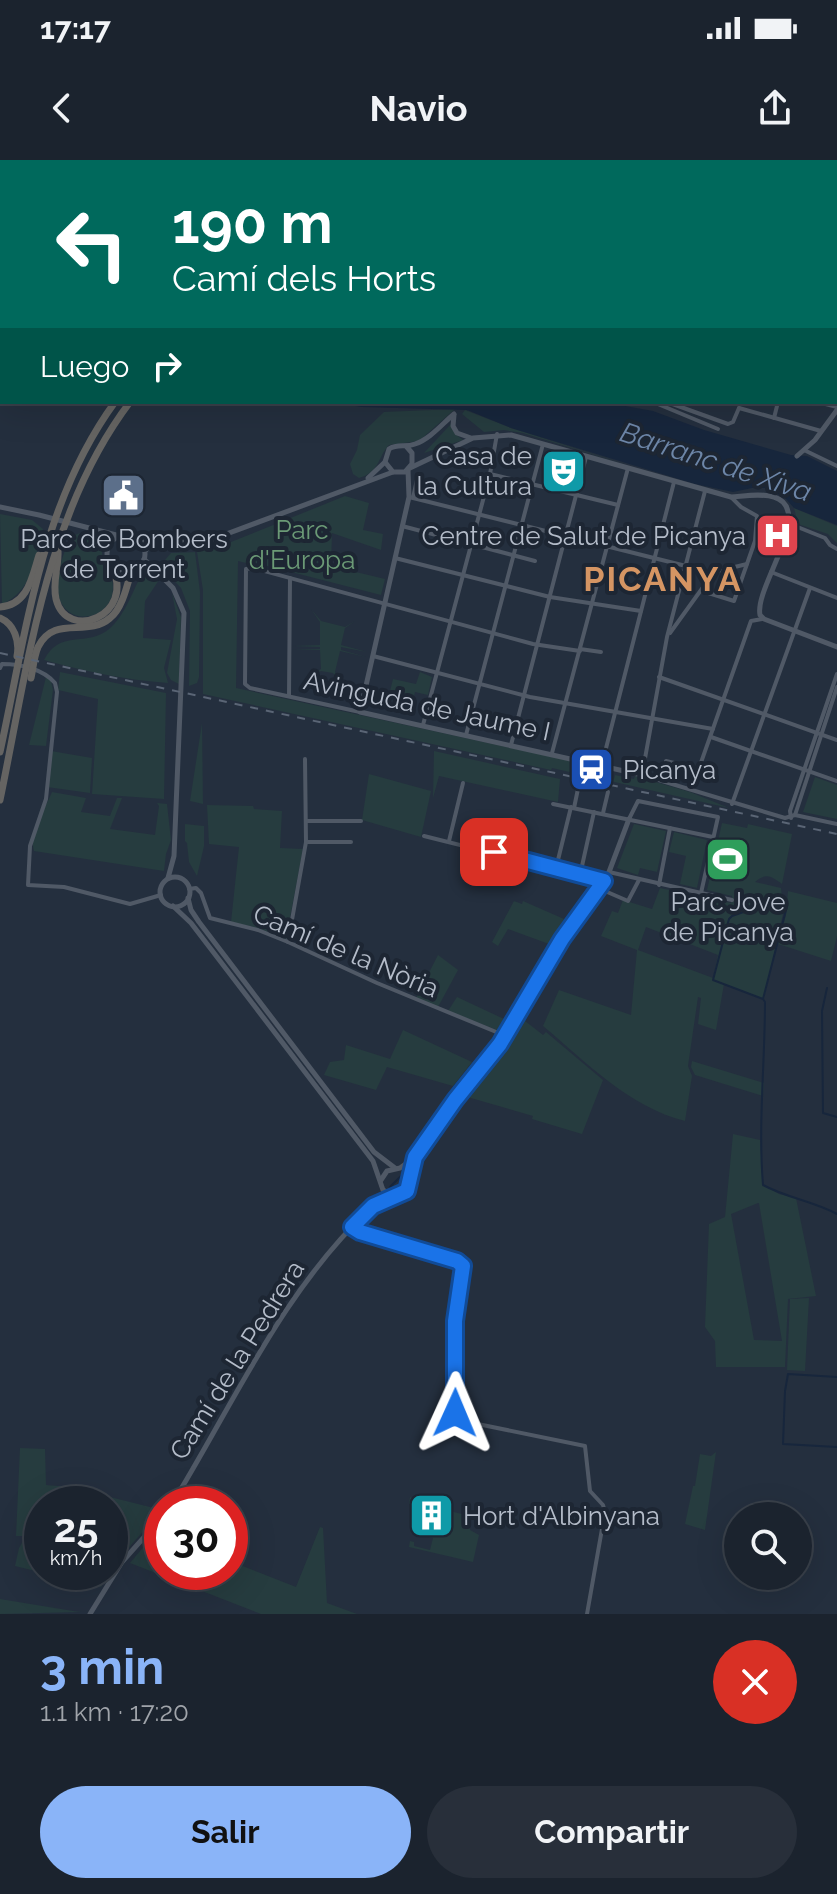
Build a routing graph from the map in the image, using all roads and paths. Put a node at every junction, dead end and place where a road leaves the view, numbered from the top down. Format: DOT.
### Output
graph roads {
  1 [pos="114,404"];
  2 [pos="129,404"];
  3 [pos="658,404"];
  4 [pos="673,404"];
  5 [pos="778,404"];
  6 [pos="738,405"];
  7 [pos="837,409"];
  8 [pos="774,418"];
  9 [pos="718,429"];
  10 [pos="821,431"];
  11 [pos="497,434"];
  12 [pos="430,436"];
  13 [pos="473,438"];
  14 [pos="544,443"];
  15 [pos="406,446"];
  16 [pos="804,450"];
  17 [pos="586,455"];
  18 [pos="431,456"];
  19 [pos="797,456"];
  20 [pos="413,457"];
  21 [pos="385,462"];
  22 [pos="837,466"];
  23 [pos="628,468"];
  24 [pos="409,469"];
  25 [pos="395,473"];
  26 [pos="490,474"];
  27 [pos="418,475"];
  28 [pos="363,481"];
  29 [pos="674,482"];
  30 [pos="532,484"];
  31 [pos="705,491"];
  32 [pos="576,495"];
  33 [pos="411,497"];
  34 [pos="731,497"];
  35 [pos="618,505"];
  36 [pos="0,507"];
  37 [pos="479,513"];
  38 [pos="522,524"];
  39 [pos="790,524"];
  40 [pos="82,525"];
  41 [pos="402,526"];
  42 [pos="51,527"];
  43 [pos="566,534"];
  44 [pos="120,536"];
  45 [pos="137,539"];
  46 [pos="168,540"];
  47 [pos="58,544"];
  48 [pos="471,544"];
  49 [pos="608,545"];
  50 [pos="108,549"];
  51 [pos="837,549"];
  52 [pos="145,555"];
  53 [pos="514,555"];
  54 [pos="395,558"];
  55 [pos="655,558"];
  56 [pos="535,561"];
  57 [pos="747,564"];
  58 [pos="686,566"];
  59 [pos="112,567"];
  60 [pos="134,571"];
  61 [pos="771,572"];
  62 [pos="158,574"];
  63 [pos="463,575"];
  64 [pos="290,578"];
  65 [pos="506,586"];
  66 [pos="810,588"];
  67 [pos="702,591"];
  68 [pos="550,597"];
  69 [pos="837,598"];
  70 [pos="385,604"];
  71 [pos="592,604"];
  72 [pos="0,607"];
  73 [pos="641,611"];
  74 [pos="651,612"];
  75 [pos="0,618"];
  76 [pos="764,619"];
  77 [pos="450,621"];
  78 [pos="794,630"];
  79 [pos="493,633"];
  80 [pos="667,637"];
  81 [pos="537,645"];
  82 [pos="837,647"];
  83 [pos="580,650"];
  84 [pos="601,652"];
  85 [pos="373,656"];
  86 [pos="0,668"];
  87 [pos="437,673"];
  88 [pos="837,674"];
  89 [pos="659,677"];
  90 [pos="480,684"];
  91 [pos="837,687"];
  92 [pos="834,695"];
  93 [pos="289,696"];
  94 [pos="523,696"];
  95 [pos="723,699"];
  96 [pos="566,703"];
  97 [pos="360,712"];
  98 [pos="615,712"];
  99 [pos="764,714"];
  100 [pos="652,718"];
  101 [pos="423,725"];
  102 [pos="713,729"];
  103 [pos="818,734"];
  104 [pos="466,735"];
  105 [pos="711,736"];
  106 [pos="837,740"];
  107 [pos="511,745"];
  108 [pos="11,749"];
  109 [pos="751,751"];
  110 [pos="0,752"];
  111 [pos="552,753"];
  112 [pos="305,759"];
  113 [pos="666,761"];
  114 [pos="602,764"];
  115 [pos="699,769"];
  116 [pos="806,770"];
  117 [pos="642,775"];
  118 [pos="837,781"];
  119 [pos="463,783"];
  120 [pos="579,784"];
  121 [pos="692,788"];
  122 [pos="608,792"];
  123 [pos="0,800"];
  124 [pos="553,804"];
  125 [pos="732,804"];
  126 [pos="572,807"];
  127 [pos="594,812"];
  128 [pos="603,813"];
  129 [pos="793,816"];
  130 [pos="629,819"];
  131 [pos="307,821"];
  132 [pos="361,821"];
  133 [pos="837,824"];
  134 [pos="670,828"];
  135 [pos="424,836"];
  136 [pos="713,837"];
  137 [pos="449,841"];
  138 [pos="306,842"];
  139 [pos="351,842"];
  140 [pos="174,856"];
  141 [pos="556,868"];
  142 [pos="609,872"];
  143 [pos="580,875"];
  144 [pos="168,878"];
  145 [pos="181,878"];
  146 [pos="639,880"];
  147 [pos="604,881"];
  148 [pos="659,885"];
  149 [pos="598,888"];
  150 [pos="189,889"];
  151 [pos="701,893"];
  152 [pos="161,895"];
  153 [pos="188,898"];
  154 [pos="732,900"];
  155 [pos="173,906"];
  156 [pos="288,942"];
  157 [pos="506,1036"];
  158 [pos="415,1157"];
  159 [pos="397,1168"];
  160 [pos="409,1176"];
  161 [pos="382,1182"];
  162 [pos="394,1197"];
  163 [pos="373,1206"];
  164 [pos="352,1227"];
  165 [pos="183,1486"];
  166 [pos="144,1537"];
  167 [pos="90,1614"];
  168 [pos="587,1614"];
  1 -- 42 [label="highway"];
  2 -- 47 [label="highway"];
  3 -- 9 [label="street"];
  4 -- 6 [label="street"];
  5 -- 8 [label="street"];
  6 -- 8 [label="street"];
  7 -- 10 [label="street"];
  8 -- 10 [label="street"];
  10 -- 16 [label="street"];
  11 -- 13 [label="street"];
  11 -- 14 [label="street"];
  11 -- 26 [label="street"];
  12 -- 13 [label="street"];
  12 -- 15 [label="street"];
  12 -- 20 [label="street"];
  13 -- 18 [label="street"];
  14 -- 17 [label="street"];
  14 -- 30 [label="street"];
  15 -- 20 [label="street"];
  15 -- 21 [label="street"];
  16 -- 19 [label="street"];
  16 -- 22 [label="street"];
  17 -- 23 [label="street"];
  17 -- 32 [label="street"];
  18 -- 20 [label="street"];
  18 -- 24 [label="street"];
  20 -- 24 [label="street"];
  21 -- 25 [label="street"];
  21 -- 28 [label="street"];
  23 -- 29 [label="street"];
  23 -- 35 [label="street"];
  24 -- 25 [label="street"];
  24 -- 33 [label="street"];
  25 -- 28 [label="street"];
  25 -- 33 [label="street"];
  26 -- 30 [label="street"];
  26 -- 37 [label="street"];
  27 -- 33 [label="street"];
  28 -- 46 [label="street"];
  29 -- 31 [label="street"];
  29 -- 55 [label="street"];
  30 -- 32 [label="street"];
  30 -- 38 [label="street"];
  31 -- 34 [label="street"];
  31 -- 58 [label="street"];
  32 -- 35 [label="street"];
  32 -- 43 [label="street"];
  33 -- 37 [label="street"];
  33 -- 41 [label="street"];
  34 -- 39 [label="street"];
  34 -- 57 [label="street"];
  35 -- 49 [label="street"];
  36 -- 40 [label="street"];
  37 -- 38 [label="street"];
  37 -- 48 [label="street"];
  38 -- 43 [label="street"];
  38 -- 53 [label="street"];
  39 -- 51 [label="street"];
  39 -- 61 [label="street"];
  40 -- 44 [label="street"];
  40 -- 50 [label="street"];
  41 -- 48 [label="street"];
  41 -- 54 [label="street"];
  42 -- 72 [label="highway"];
  42 -- 110 [label="highway"];
  43 -- 49 [label="street"];
  43 -- 68 [label="street"];
  44 -- 45 [label="street"];
  44 -- 50 [label="street"];
  45 -- 46 [label="street"];
  45 -- 52 [label="street"];
  46 -- 52 [label="street"];
  47 -- 59 [label="highway"];
  47 -- 108 [label="highway"];
  48 -- 53 [label="street"];
  48 -- 63 [label="street"];
  49 -- 55 [label="street"];
  49 -- 71 [label="street"];
  50 -- 59 [label="street"];
  52 -- 60 [label="street"];
  52 -- 62 [label="street"];
  53 -- 56 [label="street"];
  53 -- 65 [label="street"];
  54 -- 63 [label="street"];
  54 -- 70 [label="street"];
  55 -- 58 [label="street"];
  55 -- 73 [label="street"];
  57 -- 67 [label="street"];
  57 -- 67 [label="street"];
  58 -- 80 [label="street"];
  59 -- 60 [label="street"];
  60 -- 62 [label="street"];
  60 -- 108 [label="highway"];
  61 -- 66 [label="street"];
  61 -- 76 [label="street"];
  62 -- 140 [label="street"];
  63 -- 65 [label="street"];
  63 -- 77 [label="street"];
  64 -- 70 [label="street"];
  64 -- 93 [label="street"];
  64 -- 93 [label="street, Avinguda de Jaume I"];
  65 -- 68 [label="street"];
  65 -- 79 [label="street"];
  66 -- 69 [label="street"];
  66 -- 78 [label="street"];
  67 -- 80 [label="street"];
  68 -- 71 [label="street"];
  68 -- 81 [label="street"];
  70 -- 77 [label="street"];
  70 -- 85 [label="street"];
  71 -- 73 [label="street"];
  71 -- 83 [label="street"];
  73 -- 74 [label="street"];
  73 -- 98 [label="street"];
  75 -- 110 [label="highway"];
  76 -- 78 [label="street"];
  76 -- 95 [label="street"];
  77 -- 79 [label="street"];
  77 -- 87 [label="street"];
  78 -- 82 [label="street"];
  78 -- 99 [label="street"];
  79 -- 81 [label="street"];
  79 -- 90 [label="street"];
  80 -- 89 [label="street"];
  81 -- 83 [label="street"];
  81 -- 94 [label="street"];
  83 -- 84 [label="street"];
  83 -- 96 [label="street"];
  85 -- 87 [label="street"];
  85 -- 97 [label="street"];
  86 -- 152 [label="street"];
  87 -- 90 [label="street"];
  87 -- 101 [label="street"];
  88 -- 92 [label="street"];
  89 -- 95 [label="street"];
  89 -- 100 [label="street"];
  90 -- 94 [label="street"];
  90 -- 104 [label="street"];
  91 -- 92 [label="street"];
  92 -- 103 [label="street"];
  93 -- 97 [label="street, Avinguda de Jaume I"];
  94 -- 96 [label="street"];
  94 -- 107 [label="street"];
  95 -- 99 [label="street"];
  95 -- 102 [label="street"];
  96 -- 98 [label="street"];
  96 -- 111 [label="street"];
  97 -- 101 [label="street, Avinguda de Jaume I"];
  98 -- 100 [label="street"];
  98 -- 114 [label="street"];
  99 -- 103 [label="street"];
  99 -- 109 [label="street"];
  100 -- 102 [label="street"];
  100 -- 117 [label="street"];
  101 -- 104 [label="street, Avinguda de Jaume I"];
  102 -- 105 [label="street"];
  103 -- 106 [label="street"];
  103 -- 116 [label="street"];
  104 -- 107 [label="street, Avinguda de Jaume I"];
  105 -- 109 [label="street"];
  105 -- 115 [label="street"];
  107 -- 111 [label="street, Avinguda de Jaume I"];
  108 -- 123 [label="highway"];
  109 -- 116 [label="street"];
  109 -- 125 [label="street"];
  111 -- 114 [label="street, Avinguda de Jaume I"];
  112 -- 131 [label="street"];
  113 -- 115 [label="street"];
  114 -- 117 [label="street, Avinguda de Jaume I"];
  115 -- 121 [label="street"];
  116 -- 118 [label="street"];
  116 -- 129 [label="street"];
  117 -- 121 [label="street"];
  119 -- 137 [label="street"];
  120 -- 126 [label="street"];
  121 -- 125 [label="street"];
  122 -- 128 [label="street"];
  124 -- 126 [label="street"];
  125 -- 129 [label="street"];
  126 -- 127 [label="street"];
  126 -- 141 [label="street"];
  127 -- 128 [label="street"];
  127 -- 143 [label="street"];
  128 -- 130 [label="street"];
  129 -- 133 [label="street"];
  130 -- 134 [label="street"];
  130 -- 136 [label="street"];
  130 -- 142 [label="street"];
  131 -- 132 [label="street"];
  131 -- 138 [label="street"];
  134 -- 136 [label="street"];
  134 -- 148 [label="street"];
  135 -- 137 [label="street"];
  136 -- 151 [label="street"];
  137 -- 141 [label="street"];
  138 -- 139 [label="street"];
  138 -- 156 [label="street"];
  140 -- 144 [label="street"];
  140 -- 145 [label="street"];
  141 -- 143 [label="street"];
  142 -- 146 [label="street"];
  142 -- 147 [label="street"];
  143 -- 147 [label="street"];
  144 -- 145 [label="street"];
  144 -- 152 [label="street"];
  145 -- 150 [label="street"];
  146 -- 148 [label="street"];
  146 -- 149 [label="street"];
  147 -- 149 [label="street"];
  148 -- 151 [label="street"];
  149 -- 157 [label="street"];
  150 -- 153 [label="street"];
  150 -- 156 [label="street, Camí de la Nòria"];
  151 -- 154 [label="street"];
  152 -- 155 [label="street"];
  153 -- 155 [label="street"];
  153 -- 159 [label="street"];
  155 -- 161 [label="street"];
  156 -- 157 [label="street, Camí de la Nòria"];
  157 -- 158 [label="street"];
  158 -- 159 [label="street"];
  158 -- 160 [label="street"];
  159 -- 160 [label="street"];
  159 -- 161 [label="street"];
  160 -- 162 [label="street"];
  161 -- 162 [label="street"];
  161 -- 163 [label="street, Camí de la Pedrera"];
  162 -- 163 [label="street, Camí de la Pedrera"];
  163 -- 164 [label="street, Camí de la Pedrera"];
  164 -- 165 [label="street, Camí de la Pedrera"];
  164 -- 168 [label="street"];
  166 -- 167 [label="street"];
}
